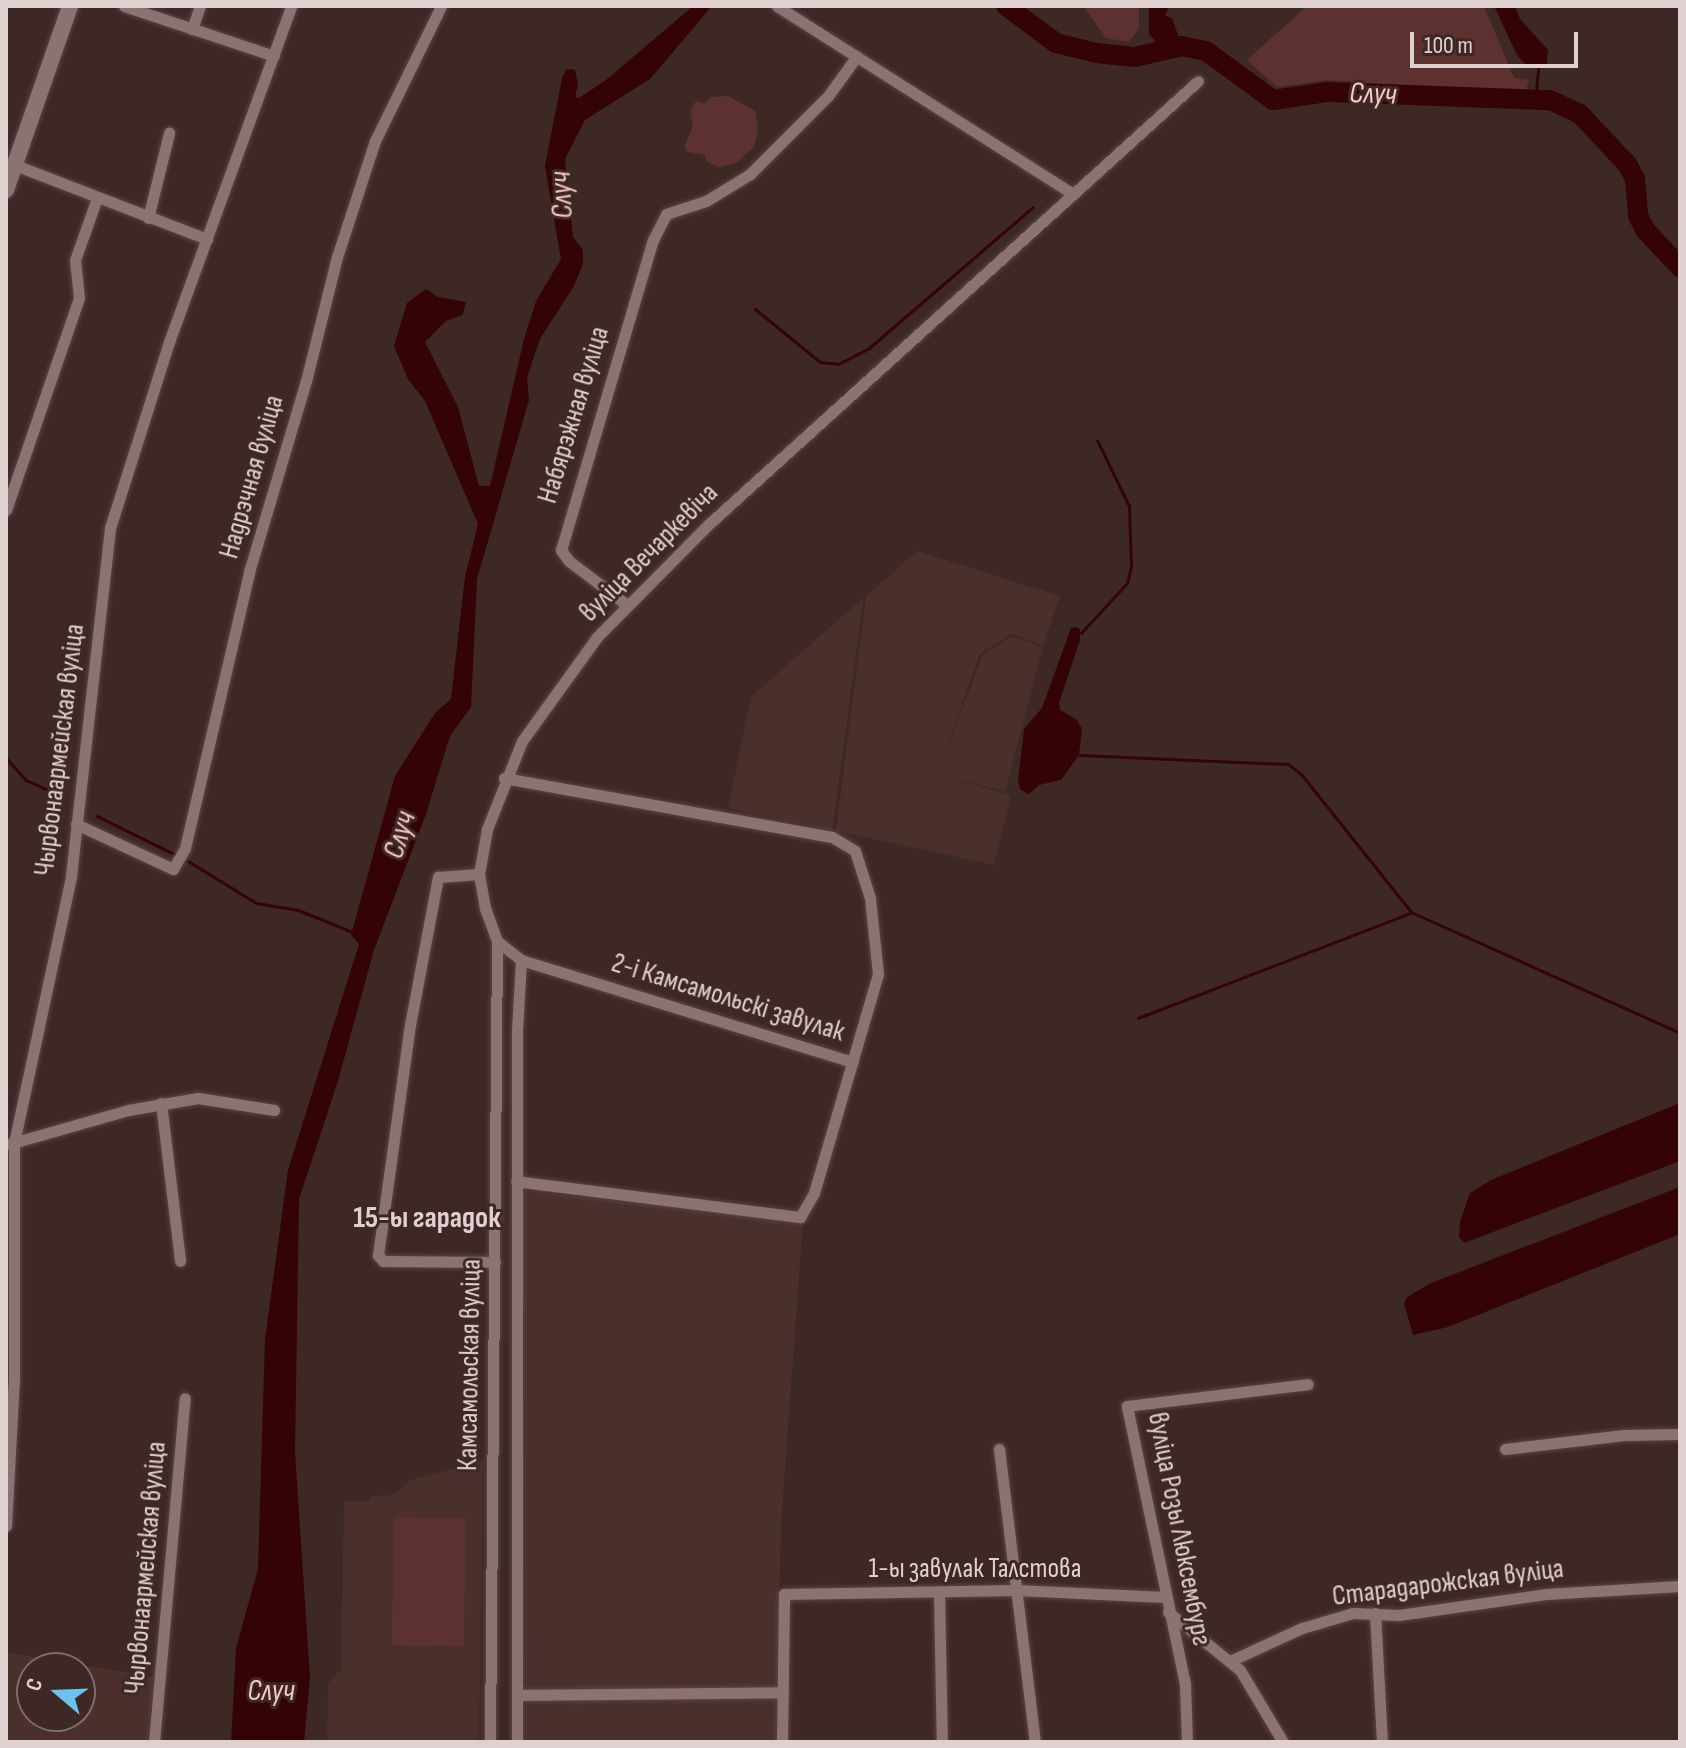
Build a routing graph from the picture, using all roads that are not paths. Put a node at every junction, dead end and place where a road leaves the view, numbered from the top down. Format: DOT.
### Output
graph roads {
  1 [pos="70,6"];
  2 [pos="124,6"];
  3 [pos="200,6"];
  4 [pos="291,6"];
  5 [pos="441,6"];
  6 [pos="777,6"];
  7 [pos="192,29"];
  8 [pos="274,56"];
  9 [pos="857,56"];
  10 [pos="1198,81"];
  11 [pos="169,133"];
  12 [pos="15,165"];
  13 [pos="6,190"];
  14 [pos="1073,194"];
  15 [pos="97,198"];
  16 [pos="148,218"];
  17 [pos="207,239"];
  18 [pos="6,510"];
  19 [pos="627,605"];
  20 [pos="504,778"];
  21 [pos="76,824"];
  22 [pos="479,874"];
  23 [pos="497,941"];
  24 [pos="521,960"];
  25 [pos="853,1062"];
  26 [pos="161,1103"];
  27 [pos="274,1110"];
  28 [pos="10,1144"];
  29 [pos="516,1181"];
  30 [pos="180,1261"];
  31 [pos="495,1262"];
  32 [pos="10,1278"];
  33 [pos="1308,1384"];
  34 [pos="185,1398"];
  35 [pos="1680,1434"];
  36 [pos="999,1449"];
  37 [pos="1505,1449"];
  38 [pos="6,1526"];
  39 [pos="1680,1586"];
  40 [pos="1016,1590"];
  41 [pos="939,1592"];
  42 [pos="1165,1597"];
  43 [pos="1168,1612"];
  44 [pos="1375,1613"];
  45 [pos="1230,1661"];
  46 [pos="783,1692"];
  47 [pos="517,1695"];
  48 [pos="154,1742"];
  49 [pos="490,1742"];
  50 [pos="517,1742"];
  51 [pos="782,1742"];
  52 [pos="942,1742"];
  53 [pos="1035,1742"];
  54 [pos="1187,1742"];
  55 [pos="1283,1742"];
  56 [pos="1382,1742"];
  1 -- 12 [label="main road"];
  2 -- 7 [label="street"];
  3 -- 7 [label="street"];
  4 -- 8 [label="street, Чырвонаармейская вуліца"];
  5 -- 21 [label="street, Надрэчная вуліца"];
  6 -- 9 [label="street"];
  7 -- 8 [label="street"];
  8 -- 17 [label="street, Чырвонаармейская вуліца"];
  9 -- 14 [label="street"];
  9 -- 19 [label="street, Набярэжная вуліца"];
  10 -- 14 [label="street"];
  11 -- 16 [label="street"];
  12 -- 13 [label="main road"];
  12 -- 15 [label="street"];
  14 -- 19 [label="street, вуліца Вечаркевіча"];
  15 -- 16 [label="street"];
  15 -- 18 [label="street"];
  16 -- 17 [label="street"];
  17 -- 21 [label="street, Чырвонаармейская вуліца"];
  19 -- 20 [label="street, вуліца Вечаркевіча"];
  20 -- 22 [label="street, вуліца Вечаркевіча"];
  20 -- 25 [label="street, 2-і Камсамольскі завулак"];
  21 -- 28 [label="street, Чырвонаармейская вуліца"];
  22 -- 23 [label="street"];
  22 -- 31 [label="street"];
  23 -- 24 [label="street, 2-і Камсамольскі завулак"];
  23 -- 31 [label="street, Камсамольская вуліца"];
  24 -- 25 [label="street, 2-і Камсамольскі завулак"];
  24 -- 29 [label="street, Камсамольская вуліца"];
  25 -- 29 [label="street"];
  26 -- 27 [label="street"];
  26 -- 28 [label="street"];
  26 -- 30 [label="street"];
  28 -- 32 [label="street, Чырвонаармейская вуліца"];
  29 -- 47 [label="street, Камсамольская вуліца"];
  31 -- 49 [label="street, Камсамольская вуліца"];
  32 -- 38 [label="street, Чырвонаармейская вуліца"];
  33 -- 42 [label="street, вуліца Розы Люксембург"];
  34 -- 48 [label="street, Чырвонаармейская вуліца"];
  35 -- 37 [label="street"];
  36 -- 40 [label="street"];
  39 -- 44 [label="street, Старадарожская вуліца"];
  40 -- 41 [label="street, 1-ы завулак Талстова"];
  40 -- 42 [label="street, 1-ы завулак Талстова"];
  40 -- 53 [label="street"];
  41 -- 46 [label="street, 1-ы завулак Талстова"];
  41 -- 52 [label="street"];
  42 -- 43 [label="street, вуліца Розы Люксембург"];
  43 -- 45 [label="street"];
  43 -- 54 [label="street, вуліца Розы Люксембург"];
  44 -- 45 [label="street, Старадарожская вуліца"];
  44 -- 56 [label="street"];
  45 -- 55 [label="street"];
  46 -- 47 [label="street"];
  46 -- 51 [label="street"];
  47 -- 50 [label="street, Камсамольская вуліца"];
}
